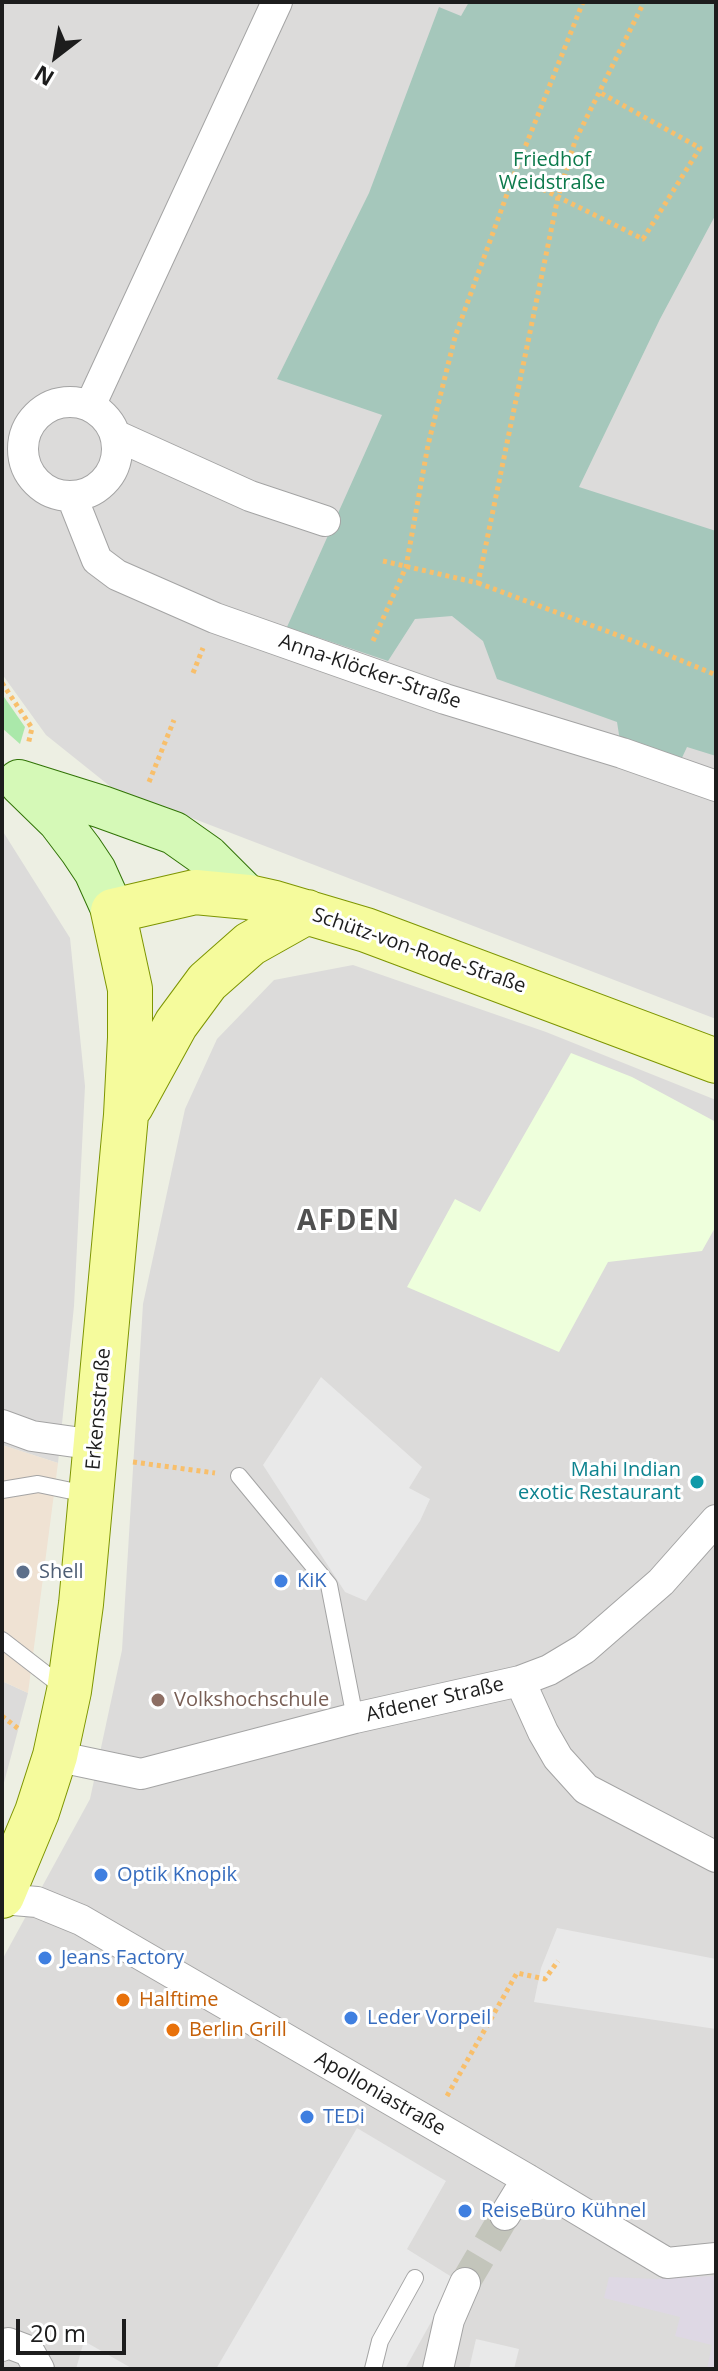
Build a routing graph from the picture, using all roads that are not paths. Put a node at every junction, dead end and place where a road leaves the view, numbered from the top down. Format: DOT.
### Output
graph roads {
  1 [pos="277,2"];
  2 [pos="90,406"];
  3 [pos="115,435"];
  4 [pos="72,497"];
  5 [pos="325,521"];
  6 [pos="10,774"];
  7 [pos="716,786"];
  8 [pos="248,897"];
  9 [pos="113,911"];
  10 [pos="307,912"];
  11 [pos="716,1061"];
  12 [pos="126,1115"];
  13 [pos="2,1425"];
  14 [pos="94,1466"];
  15 [pos="239,1476"];
  16 [pos="2,1490"];
  17 [pos="716,1520"];
  18 [pos="2,1640"];
  19 [pos="520,1681"];
  20 [pos="69,1691"];
  21 [pos="355,1718"];
  22 [pos="55,1756"];
  23 [pos="716,1857"];
  24 [pos="2,1898"];
  25 [pos="527,2179"];
  26 [pos="505,2215"];
  27 [pos="716,2258"];
  28 [pos="415,2278"];
  29 [pos="465,2283"];
  30 [pos="2,2346"];
  31 [pos="39,2369"];
  32 [pos="373,2369"];
  33 [pos="438,2369"];
  1 -- 2 [label="street"];
  2 -- 3 [label="street"];
  2 -- 4 [label="street"];
  3 -- 4 [label="street"];
  3 -- 5 [label="street"];
  4 -- 7 [label="street, Anna-Klöcker-Straße"];
  6 -- 8 [label="main road"];
  6 -- 9 [label="main road"];
  8 -- 9 [label="main road, Schütz-von-Rode-Straße"];
  8 -- 10 [label="main road, Schütz-von-Rode-Straße"];
  9 -- 12 [label="main road, Erkensstraße"];
  10 -- 11 [label="main road, Schütz-von-Rode-Straße"];
  10 -- 12 [label="main road"];
  12 -- 14 [label="main road, Erkensstraße"];
  13 -- 14 [label="street"];
  14 -- 16 [label="lane"];
  14 -- 20 [label="main road, Erkensstraße"];
  15 -- 21 [label="lane"];
  17 -- 19 [label="street, Afdener Straße"];
  18 -- 20 [label="lane"];
  19 -- 21 [label="street, Afdener Straße"];
  19 -- 23 [label="street"];
  20 -- 22 [label="main road, Erkensstraße"];
  21 -- 22 [label="street, Afdener Straße"];
  22 -- 24 [label="main road, Erkensstraße"];
  24 -- 25 [label="street, Apolloniastraße"];
  25 -- 26 [label="street"];
  25 -- 27 [label="street, Apolloniastraße"];
  28 -- 32 [label="lane"];
  29 -- 33 [label="street"];
  30 -- 31 [label="street"];
}
